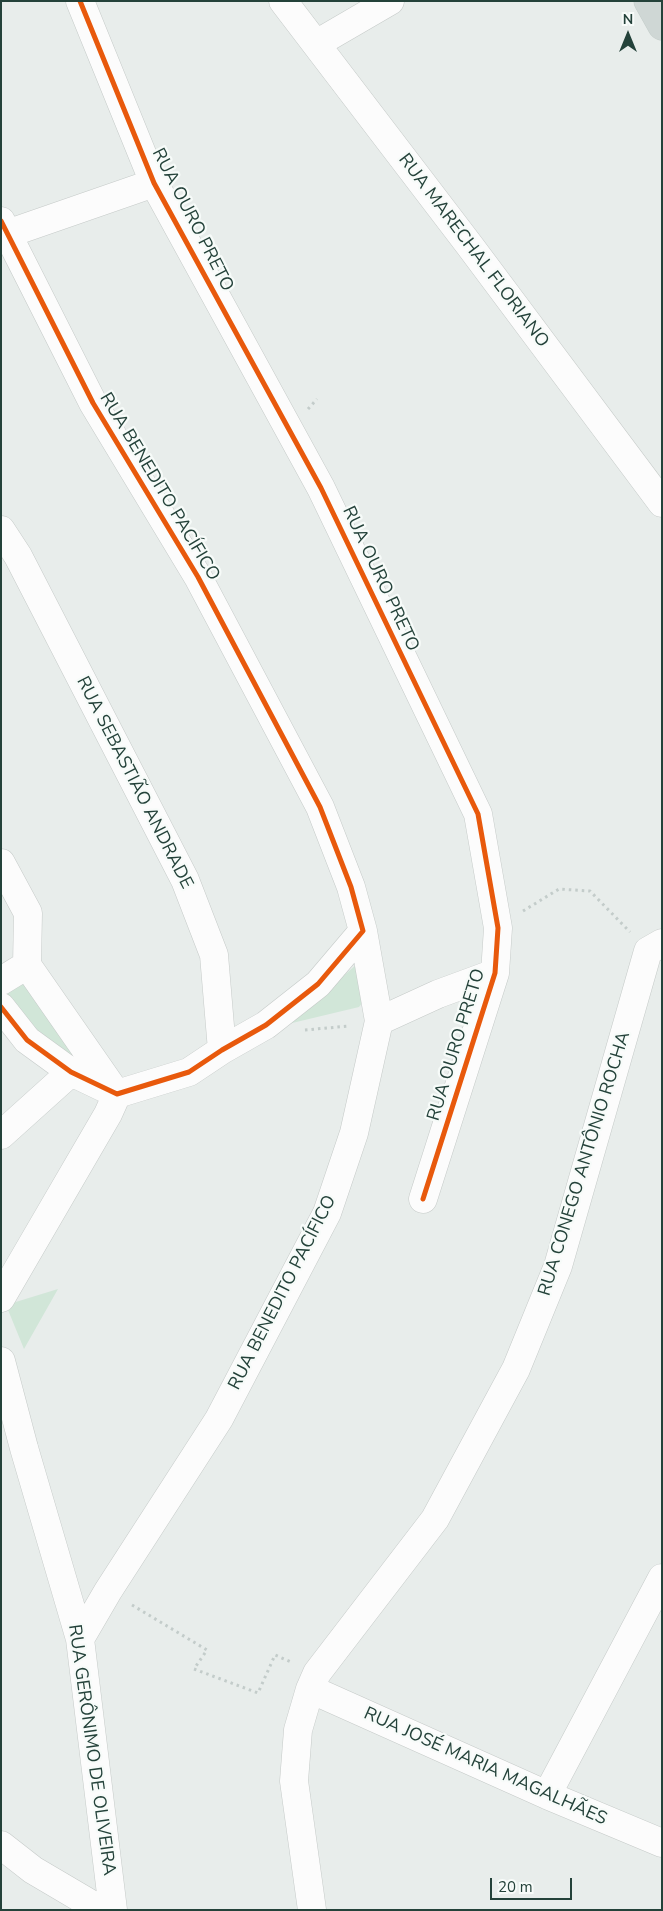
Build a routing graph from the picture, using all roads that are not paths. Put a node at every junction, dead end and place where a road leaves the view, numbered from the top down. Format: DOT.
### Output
graph roads {
  1 [pos="80,1"];
  2 [pos="283,1"];
  3 [pos="390,1"];
  4 [pos="648,1"];
  5 [pos="662,26"];
  6 [pos="316,44"];
  7 [pos="154,183"];
  8 [pos="4,228"];
  9 [pos="662,503"];
  10 [pos="1,530"];
  11 [pos="1,863"];
  12 [pos="364,931"];
  13 [pos="655,947"];
  14 [pos="27,966"];
  15 [pos="495,973"];
  16 [pos="1,981"];
  17 [pos="1,1007"];
  18 [pos="379,1021"];
  19 [pos="222,1050"];
  20 [pos="71,1072"];
  21 [pos="117,1094"];
  22 [pos="1,1135"];
  23 [pos="423,1198"];
  24 [pos="1,1298"];
  25 [pos="1,1361"];
  26 [pos="6,1397"];
  27 [pos="12,1452"];
  28 [pos="662,1578"];
  29 [pos="80,1639"];
  30 [pos="313,1681"];
  31 [pos="547,1795"];
  32 [pos="662,1843"];
  33 [pos="1,1845"];
  34 [pos="101,1910"];
  35 [pos="112,1910"];
  36 [pos="312,1910"];
  1 -- 7 [label="street, RUA OURO PRETO"];
  2 -- 6 [label="street, RUA MARECHAL FLORIANO"];
  3 -- 6 [label="street"];
  4 -- 5 [label="main road"];
  6 -- 9 [label="street, RUA MARECHAL FLORIANO"];
  7 -- 8 [label="street"];
  7 -- 15 [label="street, RUA OURO PRETO"];
  8 -- 12 [label="street, RUA BENEDITO PACÍFICO"];
  10 -- 19 [label="street, RUA SEBASTIÃO ANDRADE"];
  11 -- 14 [label="street"];
  12 -- 18 [label="street, RUA BENEDITO PACÍFICO"];
  12 -- 19 [label="street"];
  13 -- 30 [label="street, RUA CONEGO ANTÔNIO ROCHA"];
  14 -- 16 [label="street"];
  14 -- 21 [label="street"];
  15 -- 18 [label="street"];
  15 -- 23 [label="street, RUA OURO PRETO"];
  17 -- 20 [label="street"];
  18 -- 29 [label="street, RUA BENEDITO PACÍFICO"];
  19 -- 21 [label="street"];
  20 -- 21 [label="street"];
  20 -- 22 [label="street"];
  21 -- 24 [label="street"];
  25 -- 26 [label="street, RUA GERÔNIMO DE OLIVEIRA"];
  26 -- 27 [label="street, RUA GERÔNIMO DE OLIVEIRA"];
  27 -- 29 [label="street, RUA GERÔNIMO DE OLIVEIRA"];
  28 -- 31 [label="street"];
  29 -- 35 [label="street, RUA GERÔNIMO DE OLIVEIRA"];
  30 -- 31 [label="street, RUA JOSÉ MARIA MAGALHÃES"];
  30 -- 36 [label="street, RUA CONEGO ANTÔNIO ROCHA"];
  31 -- 32 [label="street, RUA JOSÉ MARIA MAGALHÃES"];
  33 -- 34 [label="street"];
}
